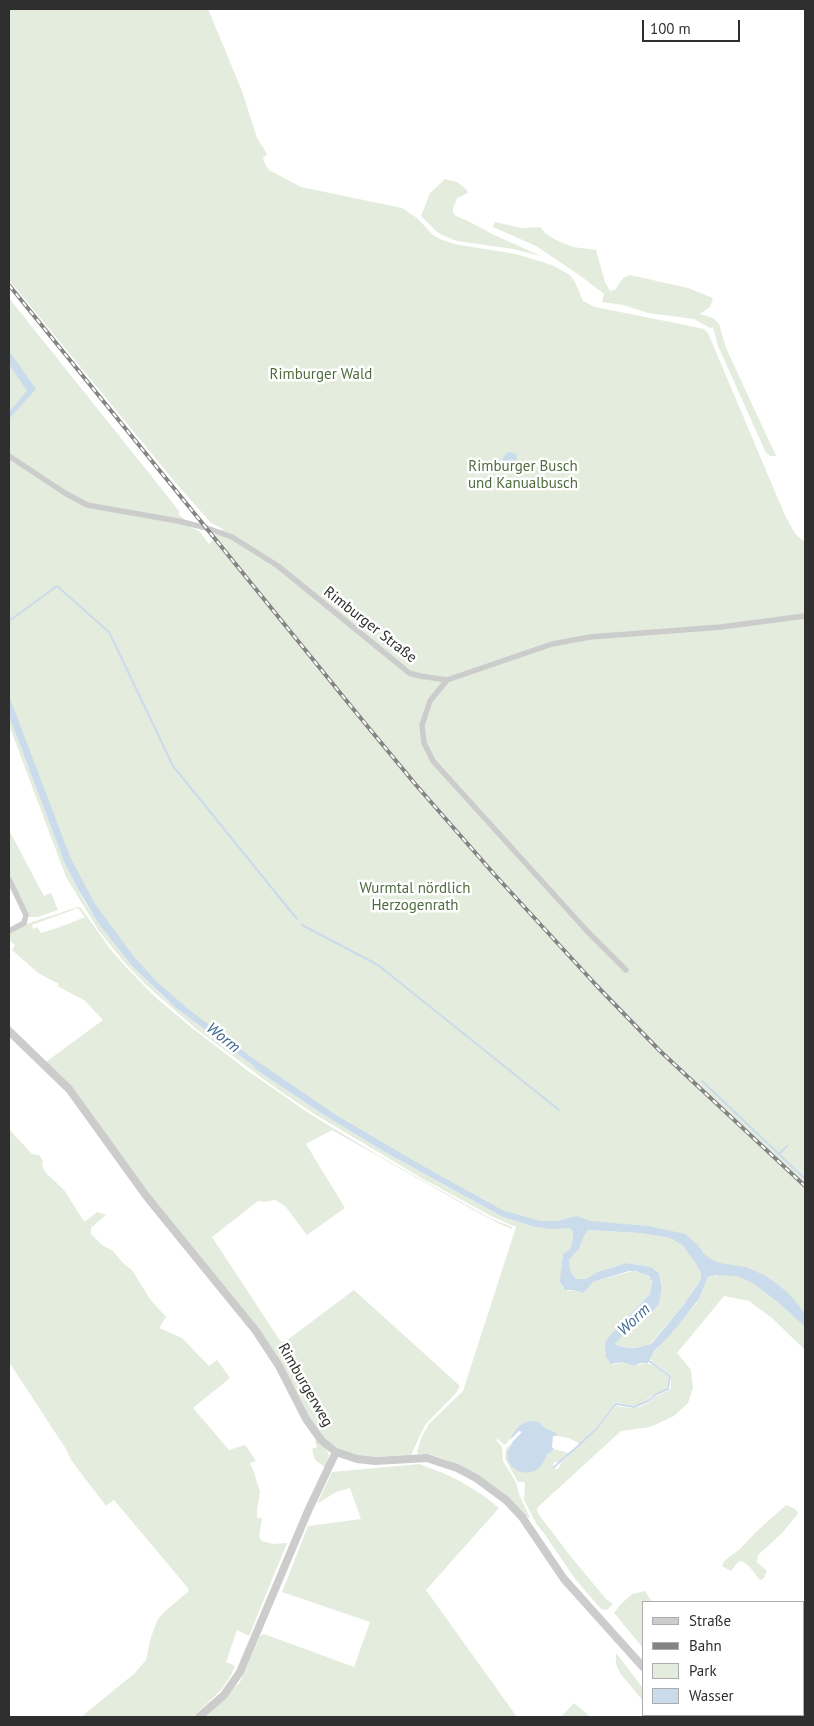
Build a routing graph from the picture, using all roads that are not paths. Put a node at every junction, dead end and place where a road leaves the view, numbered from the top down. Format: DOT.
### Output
graph roads {
  1 [pos="9,456"];
  2 [pos="805,616"];
  3 [pos="446,680"];
  4 [pos="9,879"];
  5 [pos="9,931"];
  6 [pos="626,970"];
  7 [pos="9,1031"];
  8 [pos="336,1452"];
  9 [pos="642,1666"];
  10 [pos="200,1717"];
  1 -- 3 [label="street, Rimburger Straße"];
  2 -- 3 [label="street, Rimburger Straße"];
  3 -- 6 [label="street"];
  4 -- 5 [label="street"];
  7 -- 8 [label="street, Rimburgerweg"];
  8 -- 9 [label="street"];
  8 -- 10 [label="street"];
}
